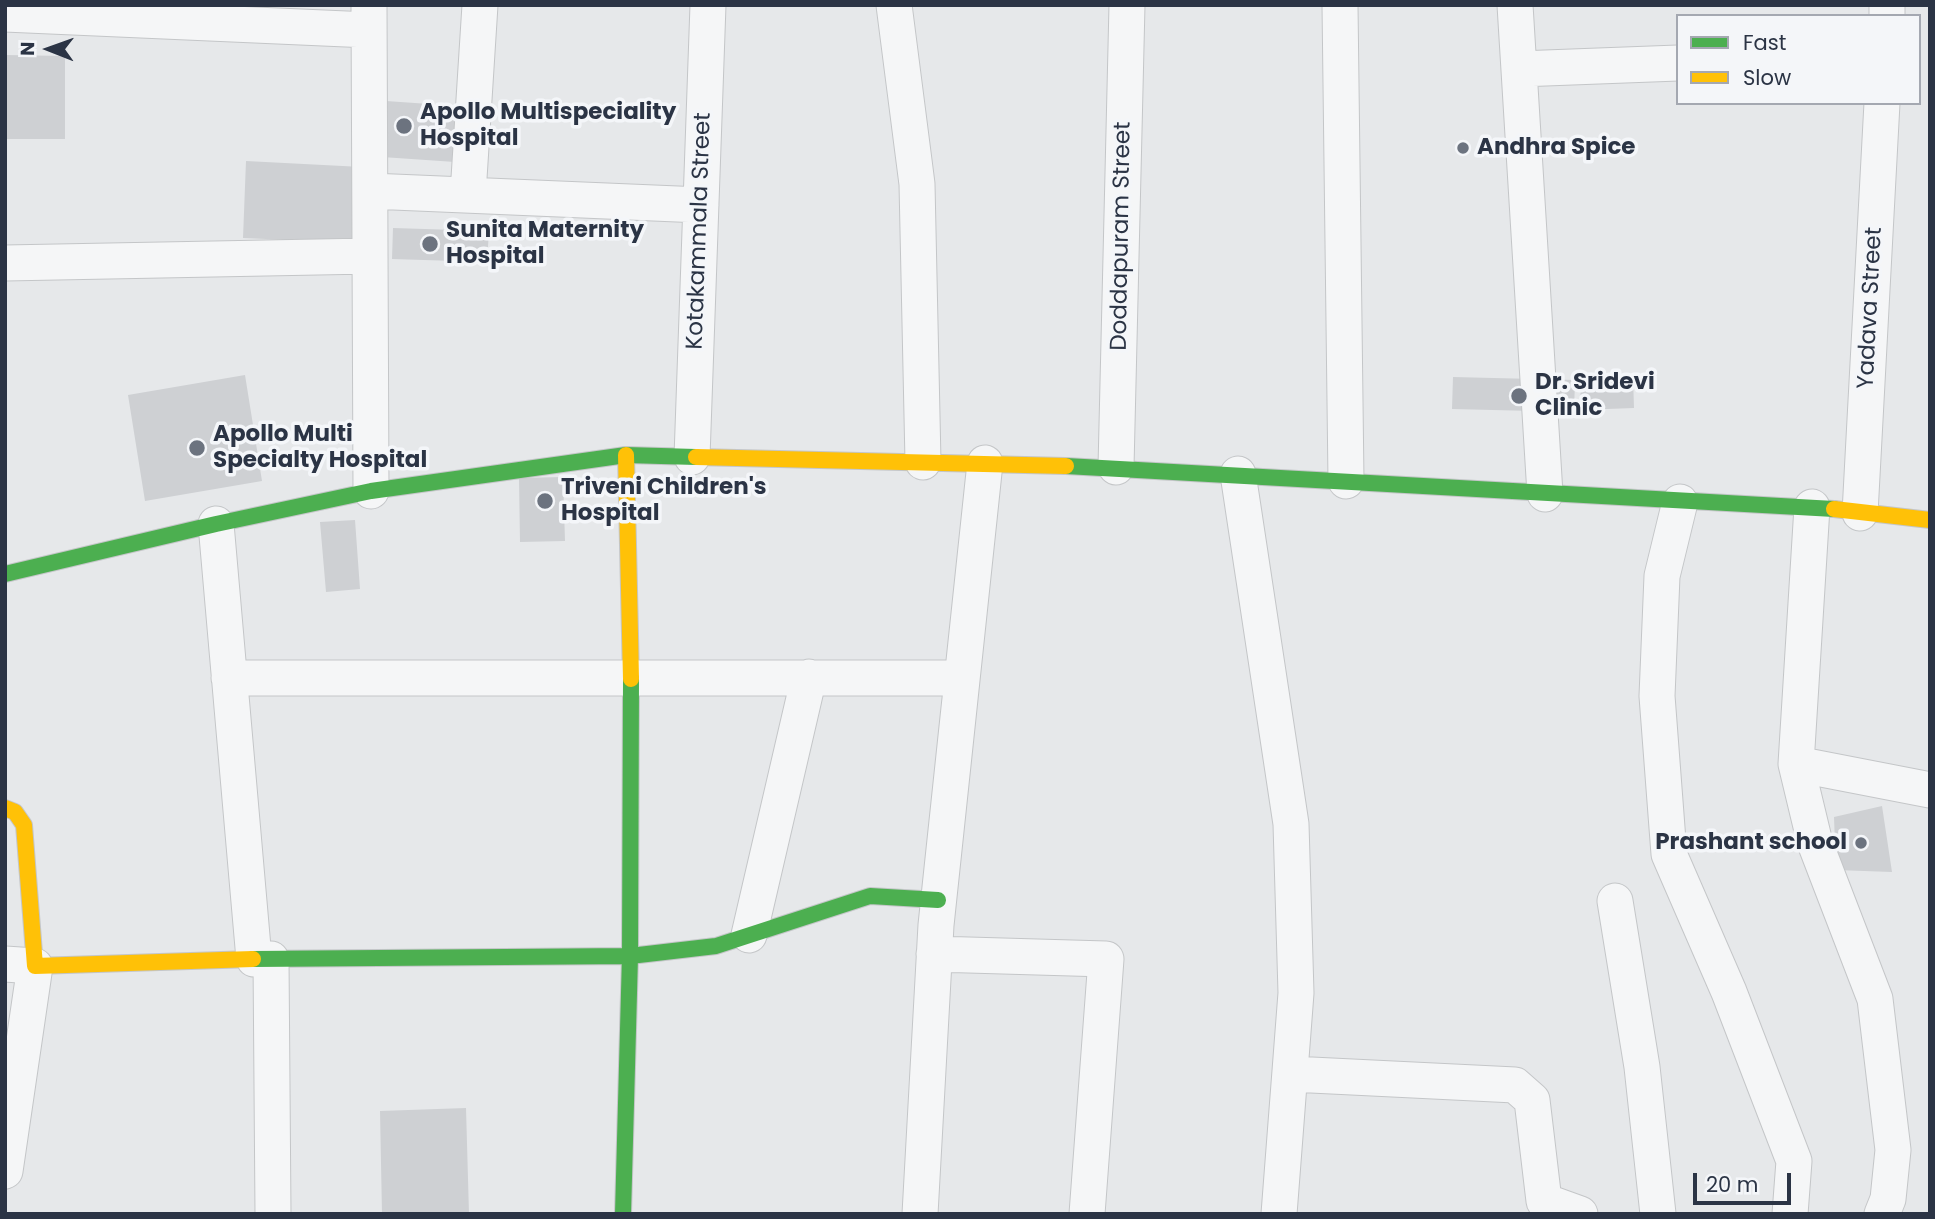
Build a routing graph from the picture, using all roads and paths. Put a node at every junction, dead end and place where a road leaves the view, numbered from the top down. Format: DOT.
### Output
graph roads {
  1 [pos="480,5"];
  2 [pos="708,5"];
  3 [pos="894,5"];
  4 [pos="1127,5"];
  5 [pos="1340,5"];
  6 [pos="1515,5"];
  7 [pos="5,14"];
  8 [pos="369,18"];
  9 [pos="1676,63"];
  10 [pos="1519,69"];
  11 [pos="1882,105"];
  12 [pos="370,191"];
  13 [pos="468,194"];
  14 [pos="701,205"];
  15 [pos="370,256"];
  16 [pos="5,263"];
  17 [pos="626,455"];
  18 [pos="692,457"];
  19 [pos="923,462"];
  20 [pos="985,463"];
  21 [pos="1116,467"];
  22 [pos="1238,474"];
  23 [pos="1346,481"];
  24 [pos="372,491"];
  25 [pos="1545,494"];
  26 [pos="1680,502"];
  27 [pos="1812,507"];
  28 [pos="1860,513"];
  29 [pos="1930,520"];
  30 [pos="216,524"];
  31 [pos="5,574"];
  32 [pos="631,677"];
  33 [pos="808,677"];
  34 [pos="229,678"];
  35 [pos="962,678"];
  36 [pos="1796,764"];
  37 [pos="1930,790"];
  38 [pos="5,808"];
  39 [pos="938,900"];
  40 [pos="1615,901"];
  41 [pos="749,935"];
  42 [pos="934,954"];
  43 [pos="630,956"];
  44 [pos="263,959"];
  45 [pos="20,965"];
  46 [pos="1291,1074"];
  47 [pos="5,1171"];
  48 [pos="273,1214"];
  49 [pos="622,1214"];
  50 [pos="920,1214"];
  51 [pos="1087,1214"];
  52 [pos="1279,1214"];
  53 [pos="1580,1214"];
  54 [pos="1658,1214"];
  55 [pos="1790,1214"];
  56 [pos="1882,1214"];
  1 -- 13 [label="street"];
  2 -- 14 [label="street, Kotakammala Street"];
  3 -- 19 [label="street"];
  4 -- 21 [label="street, Doddapuram Street"];
  5 -- 23 [label="street"];
  6 -- 10 [label="street"];
  7 -- 8 [label="street"];
  8 -- 12 [label="street"];
  9 -- 10 [label="street"];
  10 -- 25 [label="street"];
  11 -- 28 [label="street, Yadava Street"];
  12 -- 13 [label="street"];
  12 -- 15 [label="street"];
  13 -- 14 [label="street"];
  14 -- 18 [label="street, Kotakammala Street"];
  15 -- 16 [label="street"];
  15 -- 24 [label="street"];
  17 -- 18 [label="street"];
  17 -- 24 [label="street"];
  17 -- 32 [label="street"];
  18 -- 19 [label="street"];
  19 -- 20 [label="street"];
  20 -- 21 [label="street"];
  20 -- 35 [label="street"];
  21 -- 22 [label="street"];
  22 -- 23 [label="street"];
  22 -- 46 [label="street"];
  23 -- 25 [label="street"];
  24 -- 30 [label="street"];
  25 -- 26 [label="street"];
  26 -- 27 [label="street"];
  26 -- 55 [label="street"];
  27 -- 28 [label="street"];
  27 -- 36 [label="street"];
  28 -- 29 [label="street"];
  30 -- 31 [label="street"];
  30 -- 34 [label="street"];
  32 -- 33 [label="street"];
  32 -- 34 [label="street"];
  32 -- 43 [label="street"];
  33 -- 35 [label="street"];
  33 -- 41 [label="street"];
  34 -- 44 [label="street"];
  35 -- 39 [label="street"];
  36 -- 37 [label="street"];
  36 -- 56 [label="street"];
  38 -- 45 [label="street"];
  39 -- 41 [label="street"];
  39 -- 42 [label="street"];
  40 -- 54 [label="street"];
  41 -- 43 [label="street"];
  42 -- 50 [label="street"];
  42 -- 51 [label="street"];
  43 -- 44 [label="street"];
  43 -- 49 [label="street"];
  44 -- 45 [label="street"];
  44 -- 48 [label="street"];
  45 -- 47 [label="street"];
  46 -- 52 [label="street"];
  46 -- 53 [label="street"];
}
